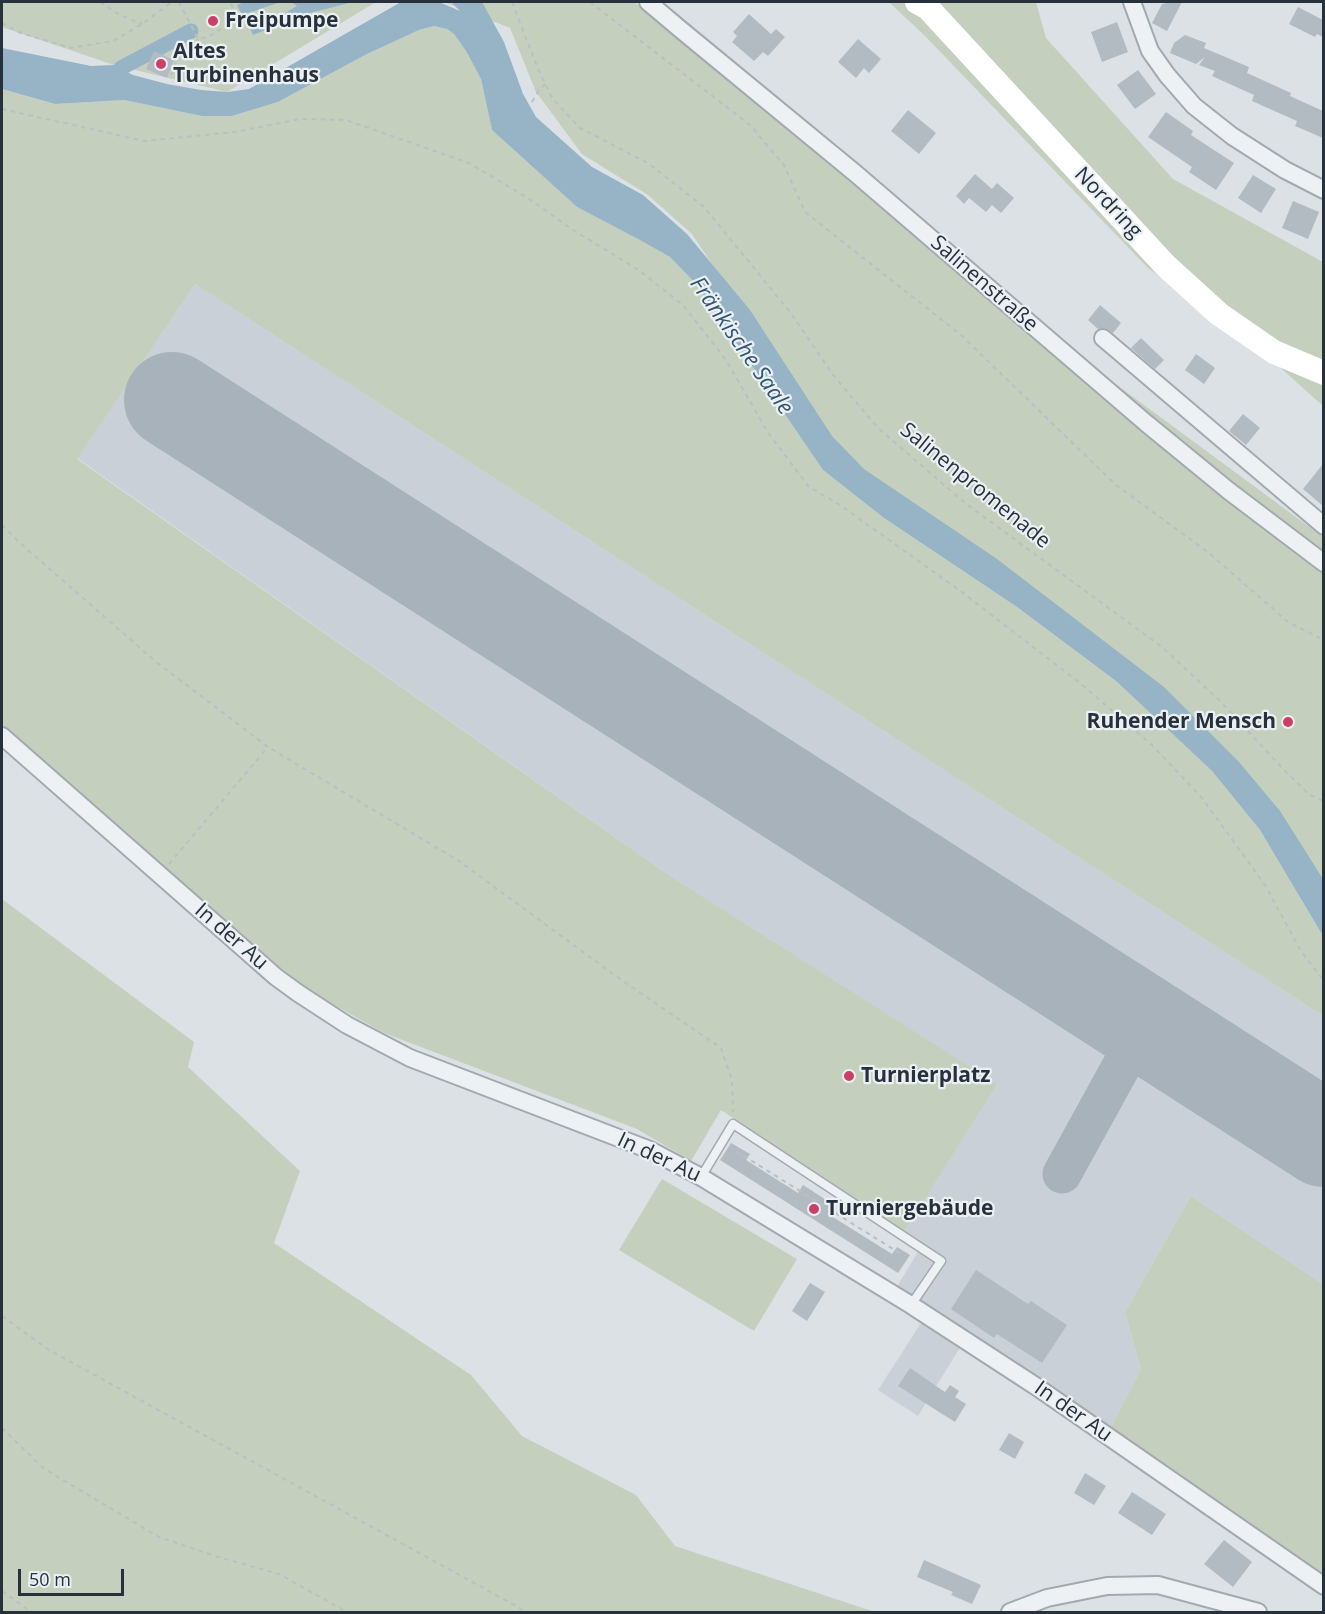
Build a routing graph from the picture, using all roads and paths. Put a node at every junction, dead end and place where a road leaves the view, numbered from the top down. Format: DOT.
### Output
graph roads {
  1 [pos="100,2"];
  2 [pos="172,2"];
  3 [pos="179,2"];
  4 [pos="230,2"];
  5 [pos="512,2"];
  6 [pos="590,2"];
  7 [pos="648,2"];
  8 [pos="917,2"];
  9 [pos="1132,2"];
  10 [pos="2,23"];
  11 [pos="142,24"];
  12 [pos="198,39"];
  13 [pos="171,75"];
  14 [pos="545,84"];
  15 [pos="532,102"];
  16 [pos="2,109"];
  17 [pos="1323,190"];
  18 [pos="1103,338"];
  19 [pos="1323,373"];
  20 [pos="2,525"];
  21 [pos="1323,526"];
  22 [pos="1323,563"];
  23 [pos="1323,640"];
  24 [pos="2,736"];
  25 [pos="268,747"];
  26 [pos="1323,801"];
  27 [pos="160,876"];
  28 [pos="1323,981"];
  29 [pos="733,1124"];
  30 [pos="736,1151"];
  31 [pos="701,1177"];
  32 [pos="901,1254"];
  33 [pos="911,1305"];
  34 [pos="2,1316"];
  35 [pos="2,1428"];
  36 [pos="1323,1586"];
  37 [pos="2,1590"];
  38 [pos="31,1612"];
  39 [pos="347,1612"];
  40 [pos="527,1612"];
  41 [pos="1010,1612"];
  42 [pos="1258,1612"];
  1 -- 11 [label="path"];
  2 -- 11 [label="path"];
  3 -- 12 [label="path"];
  4 -- 12 [label="path"];
  5 -- 14 [label="path, Salinenpromenade"];
  6 -- 23 [label="path"];
  7 -- 22 [label="street, Salinenstraße"];
  8 -- 19 [label="main road, Nordring"];
  9 -- 17 [label="street"];
  10 -- 11 [label="path"];
  12 -- 13 [label="path"];
  14 -- 15 [label="path"];
  14 -- 26 [label="path, Salinenpromenade"];
  16 -- 28 [label="path"];
  18 -- 21 [label="street"];
  20 -- 25 [label="path"];
  24 -- 27 [label="street, In der Au"];
  25 -- 27 [label="path"];
  25 -- 29 [label="path"];
  27 -- 31 [label="street, In der Au"];
  29 -- 31 [label="lane"];
  29 -- 33 [label="lane"];
  30 -- 32 [label="path"];
  31 -- 33 [label="street, In der Au"];
  33 -- 36 [label="street, In der Au"];
  34 -- 40 [label="path"];
  35 -- 39 [label="path"];
  37 -- 38 [label="path"];
  41 -- 42 [label="street"];
}
